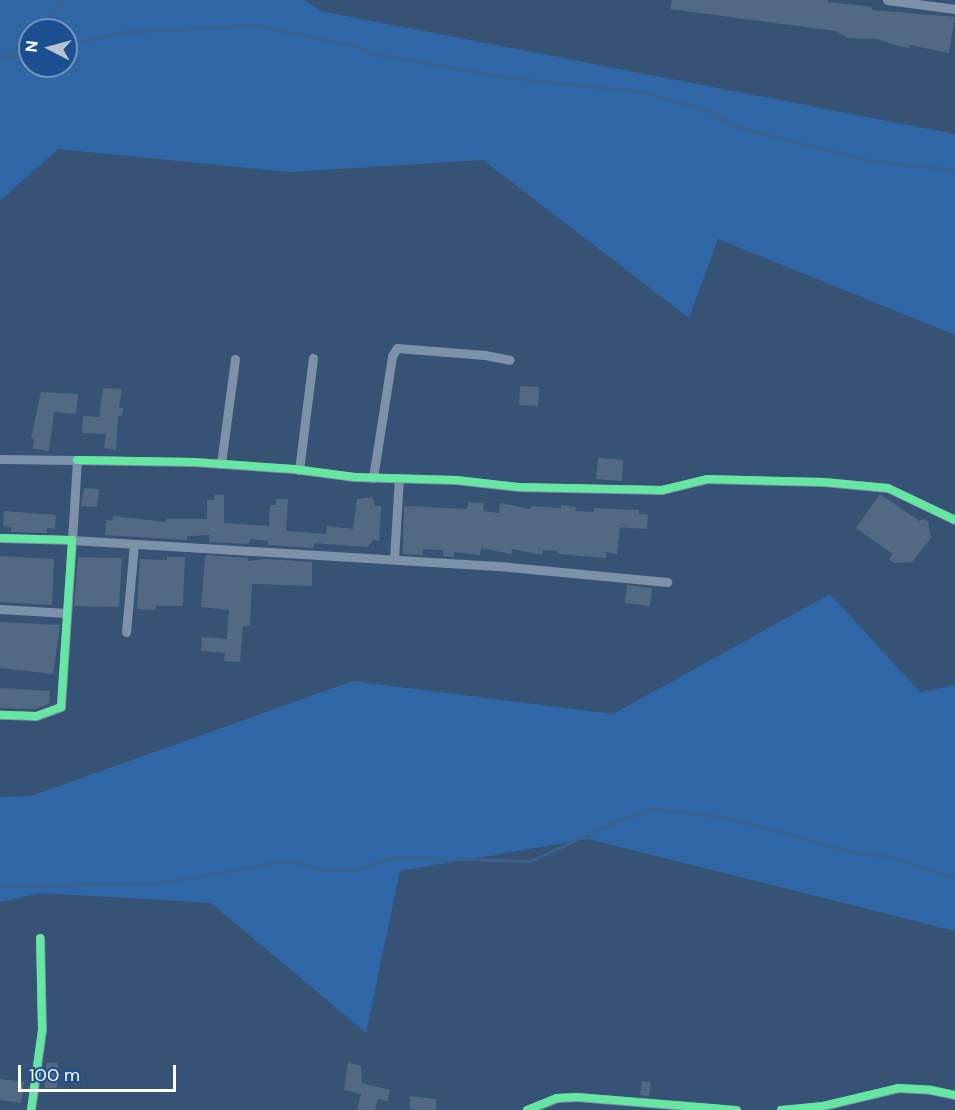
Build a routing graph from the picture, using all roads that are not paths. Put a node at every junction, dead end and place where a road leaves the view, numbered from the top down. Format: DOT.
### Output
graph roads {
  1 [pos="887,0"];
  2 [pos="955,9"];
  3 [pos="235,358"];
  4 [pos="313,358"];
  5 [pos="510,360"];
  6 [pos="0,459"];
  7 [pos="77,460"];
  8 [pos="222,464"];
  9 [pos="299,470"];
  10 [pos="373,478"];
  11 [pos="399,478"];
  12 [pos="955,520"];
  13 [pos="0,538"];
  14 [pos="72,540"];
  15 [pos="134,544"];
  16 [pos="394,559"];
  17 [pos="667,582"];
  18 [pos="0,609"];
  19 [pos="67,612"];
  20 [pos="126,632"];
  21 [pos="0,715"];
  22 [pos="40,938"];
  23 [pos="955,1095"];
  24 [pos="31,1110"];
  25 [pos="527,1110"];
  26 [pos="736,1110"];
  27 [pos="781,1110"];
  1 -- 2 [label="street"];
  3 -- 8 [label="street"];
  4 -- 9 [label="street"];
  5 -- 10 [label="street"];
  6 -- 7 [label="street"];
  7 -- 8 [label="street"];
  7 -- 14 [label="street"];
  8 -- 9 [label="street"];
  9 -- 10 [label="street"];
  10 -- 11 [label="street"];
  11 -- 12 [label="street"];
  11 -- 16 [label="street"];
  13 -- 14 [label="street"];
  14 -- 15 [label="street"];
  14 -- 19 [label="street"];
  15 -- 16 [label="street"];
  15 -- 20 [label="street"];
  16 -- 17 [label="street"];
  18 -- 19 [label="street"];
  19 -- 21 [label="street"];
  22 -- 24 [label="street"];
  23 -- 27 [label="street"];
  25 -- 26 [label="street"];
}
